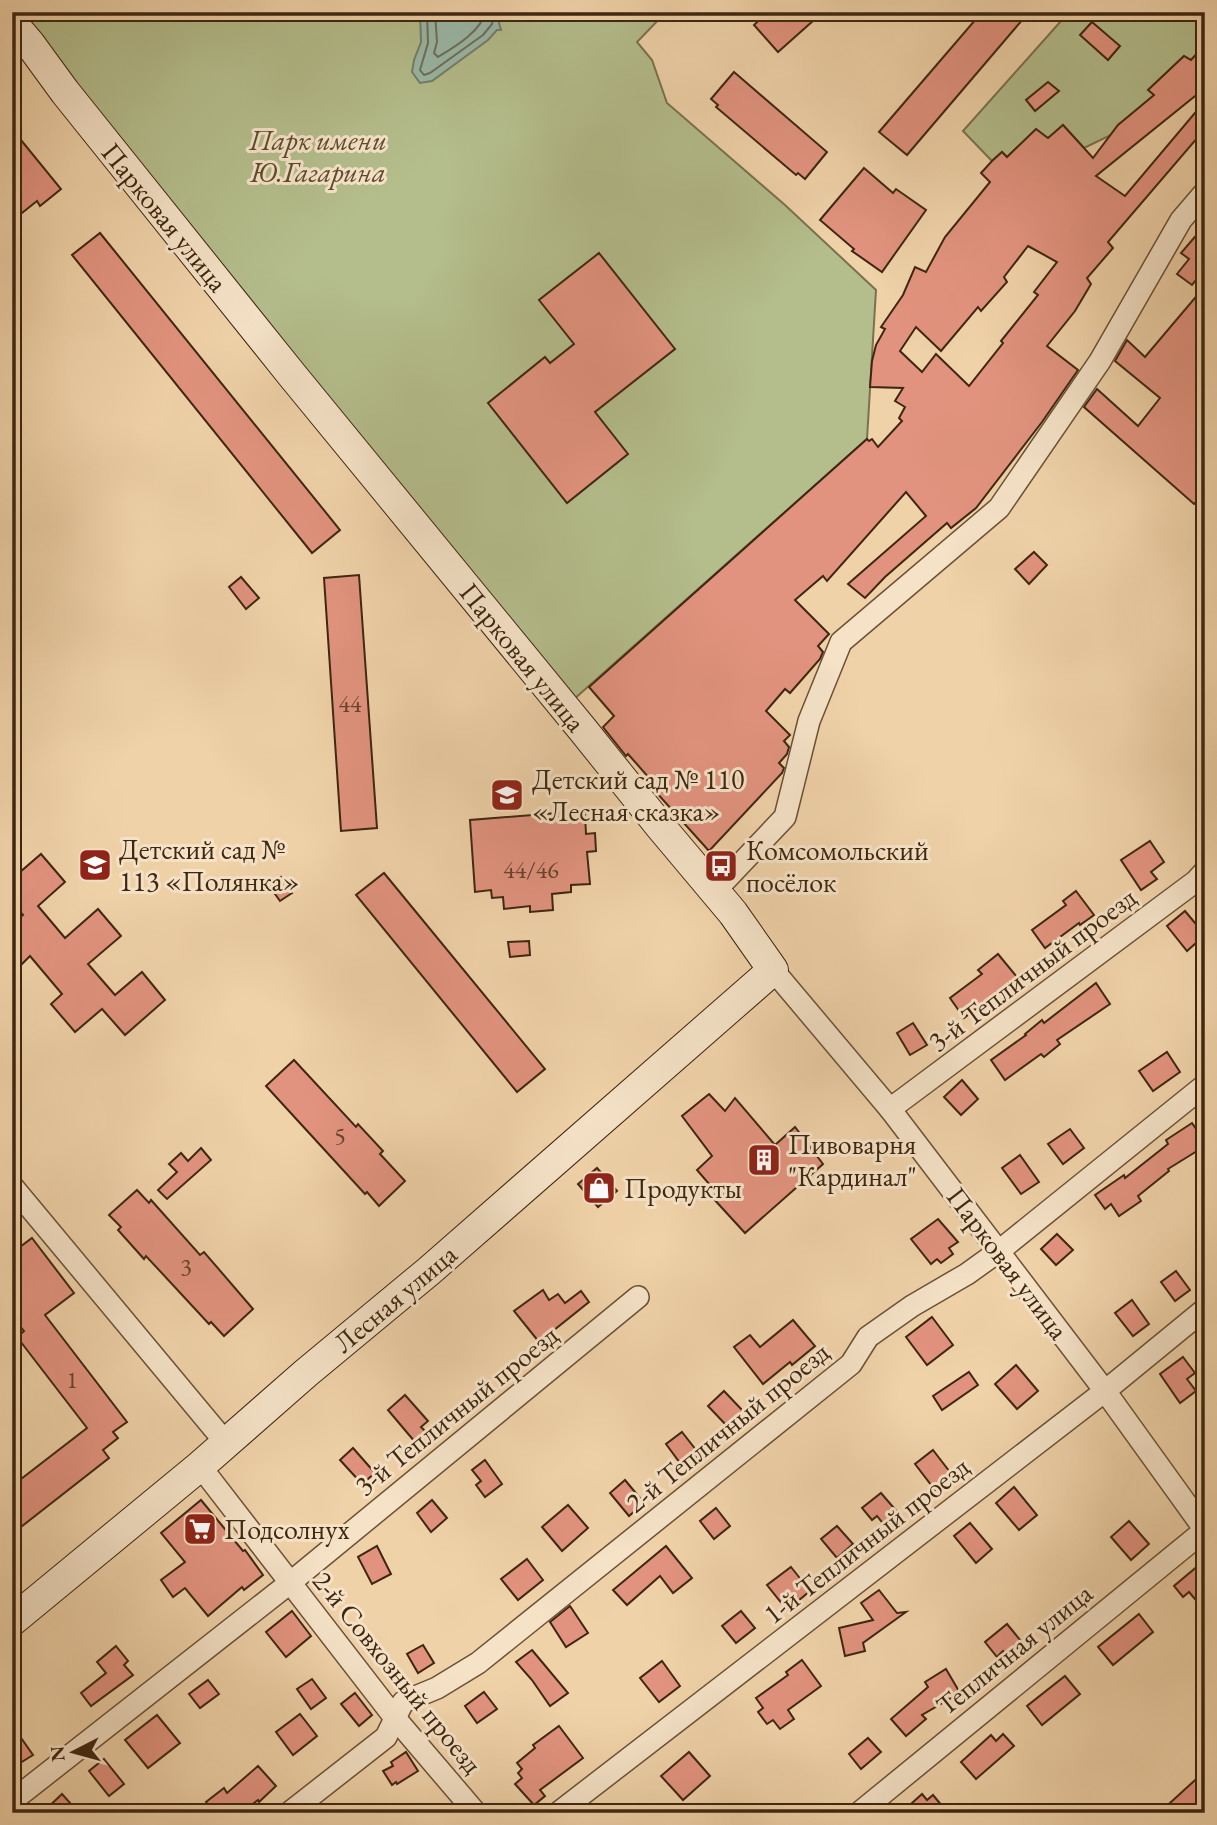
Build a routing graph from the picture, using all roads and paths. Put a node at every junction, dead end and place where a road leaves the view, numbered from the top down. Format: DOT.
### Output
graph roads {
  1 [pos="12,23"];
  2 [pos="1205,192"];
  3 [pos="1202,877"];
  4 [pos="715,891"];
  5 [pos="773,970"];
  6 [pos="1205,1085"];
  7 [pos="890,1109"];
  8 [pos="12,1186"];
  9 [pos="999,1251"];
  10 [pos="638,1297"];
  11 [pos="1205,1309"];
  12 [pos="1105,1391"];
  13 [pos="226,1443"];
  14 [pos="200,1466"];
  15 [pos="1205,1530"];
  16 [pos="290,1582"];
  17 [pos="12,1621"];
  18 [pos="395,1718"];
  19 [pos="12,1801"];
  20 [pos="289,1813"];
  21 [pos="476,1813"];
  22 [pos="558,1813"];
  23 [pos="859,1813"];
  1 -- 4 [label="street, Парковая улица"];
  2 -- 4 [label="street"];
  3 -- 7 [label="street, 3-й Тепличный проезд"];
  4 -- 5 [label="street, Парковая улица"];
  5 -- 7 [label="street, Парковая улица"];
  5 -- 13 [label="street, Лесная улица"];
  6 -- 9 [label="street, 2-й Тепличный проезд"];
  7 -- 9 [label="street, Парковая улица"];
  8 -- 13 [label="street"];
  9 -- 12 [label="street, Парковая улица"];
  9 -- 18 [label="street, 2-й Тепличный проезд"];
  10 -- 16 [label="street, 3-й Тепличный проезд"];
  11 -- 12 [label="street, 1-й Тепличный проезд"];
  12 -- 15 [label="street, Парковая улица"];
  12 -- 22 [label="street, 1-й Тепличный проезд"];
  13 -- 14 [label="street, Лесная улица"];
  14 -- 16 [label="street, 2-й Совхозный проезд"];
  14 -- 17 [label="street, Лесная улица"];
  15 -- 23 [label="street, Тепличная улица"];
  16 -- 18 [label="street, 2-й Совхозный проезд"];
  16 -- 19 [label="street, 3-й Тепличный проезд"];
  18 -- 20 [label="street, 2-й Тепличный проезд"];
  18 -- 21 [label="street, 2-й Совхозный проезд"];
}
